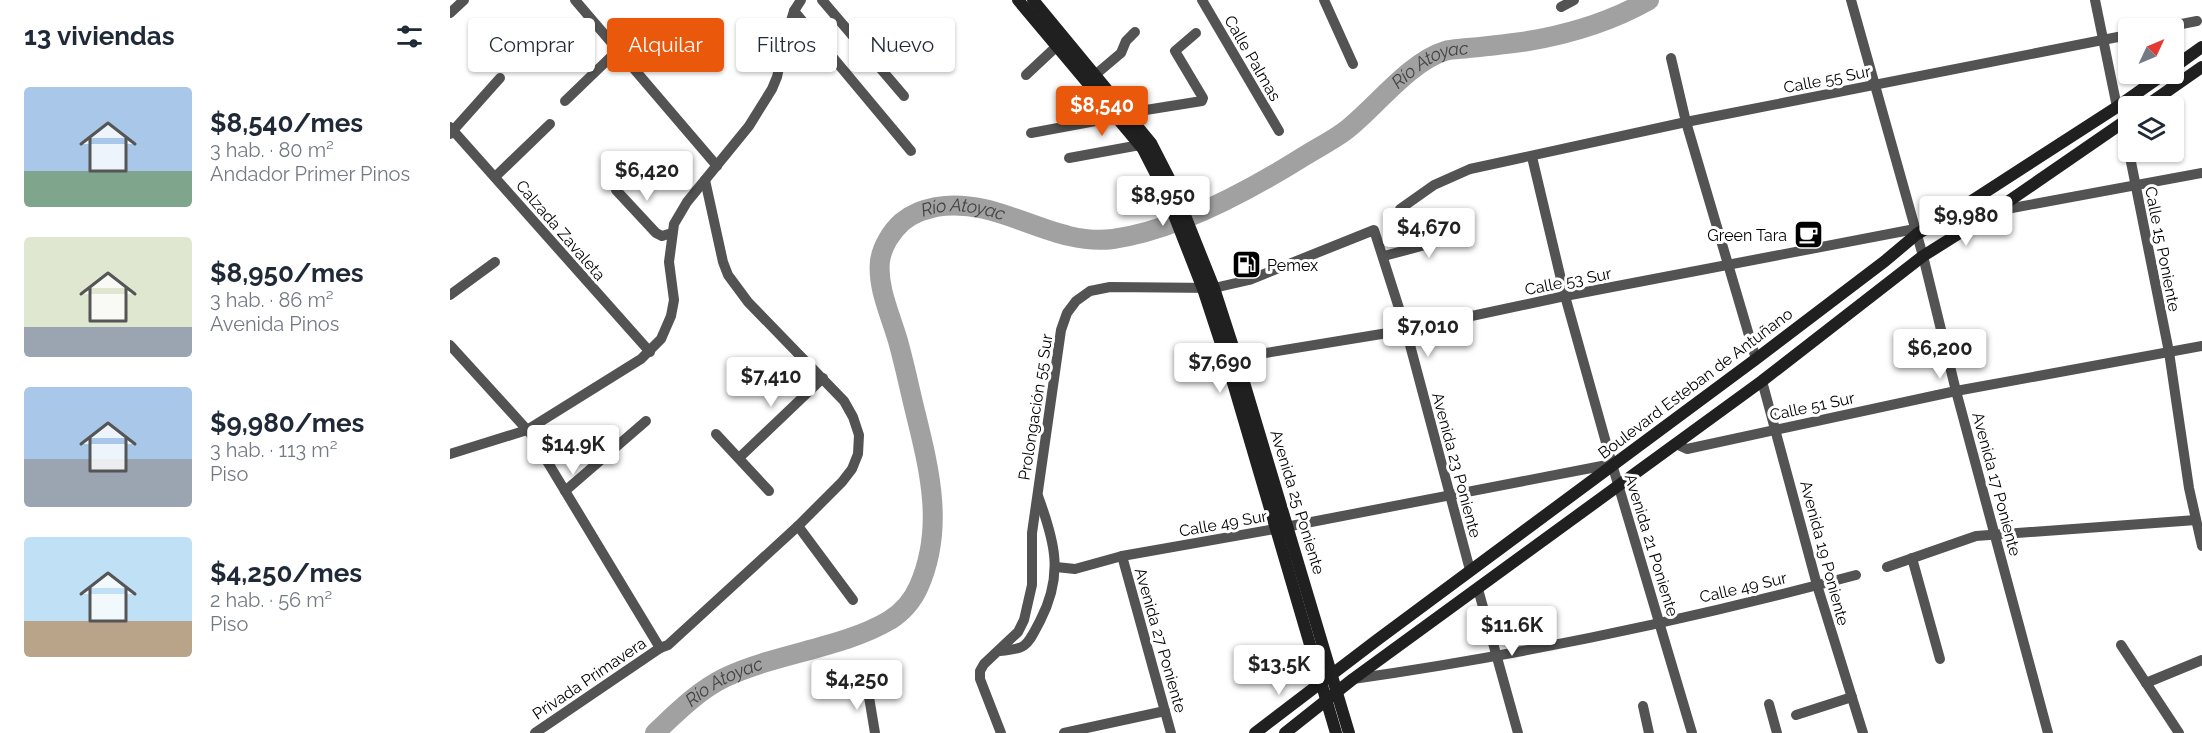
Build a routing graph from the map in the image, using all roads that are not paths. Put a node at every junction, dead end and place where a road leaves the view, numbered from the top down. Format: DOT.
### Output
graph roads {
  1 [pos="464,0"];
  2 [pos="801,0"];
  3 [pos="822,0"];
  4 [pos="1018,0"];
  5 [pos="1033,0"];
  6 [pos="1202,0"];
  7 [pos="1324,0"];
  8 [pos="1574,0"];
  9 [pos="1851,0"];
  10 [pos="2095,0"];
  11 [pos="579,1"];
  12 [pos="1561,7"];
  13 [pos="794,11"];
  14 [pos="450,13"];
  15 [pos="2197,21"];
  16 [pos="2184,24"];
  17 [pos="1135,32"];
  18 [pos="1196,33"];
  19 [pos="607,36"];
  20 [pos="2118,37"];
  21 [pos="2103,40"];
  22 [pos="1057,46"];
  23 [pos="2202,46"];
  24 [pos="1671,58"];
  25 [pos="2184,60"];
  26 [pos="607,61"];
  27 [pos="1353,64"];
  28 [pos="2202,67"];
  29 [pos="637,72"];
  30 [pos="1026,75"];
  31 [pos="1095,75"];
  32 [pos="500,78"];
  33 [pos="2150,84"];
  34 [pos="1874,85"];
  35 [pos="904,96"];
  36 [pos="2160,96"];
  37 [pos="565,101"];
  38 [pos="2117,107"];
  39 [pos="1122,115"];
  40 [pos="1686,122"];
  41 [pos="550,124"];
  42 [pos="2118,126"];
  43 [pos="451,130"];
  44 [pos="1279,131"];
  45 [pos="1031,133"];
  46 [pos="1140,144"];
  47 [pos="911,151"];
  48 [pos="1532,157"];
  49 [pos="1069,158"];
  50 [pos="2131,162"];
  51 [pos="717,166"];
  52 [pos="2202,173"];
  53 [pos="495,177"];
  54 [pos="705,180"];
  55 [pos="2135,186"];
  56 [pos="616,189"];
  57 [pos="1169,190"];
  58 [pos="1400,209"];
  59 [pos="1993,212"];
  60 [pos="1374,230"];
  61 [pos="1916,231"];
  62 [pos="672,233"];
  63 [pos="1466,234"];
  64 [pos="1384,256"];
  65 [pos="1923,256"];
  66 [pos="495,262"];
  67 [pos="1729,265"];
  68 [pos="1209,289"];
  69 [pos="450,295"];
  70 [pos="1565,296"];
  71 [pos="1406,330"];
  72 [pos="450,345"];
  73 [pos="2202,346"];
  74 [pos="650,352"];
  75 [pos="2169,352"];
  76 [pos="1232,359"];
  77 [pos="1756,359"];
  78 [pos="823,378"];
  79 [pos="1762,381"];
  80 [pos="1956,391"];
  81 [pos="646,421"];
  82 [pos="1776,429"];
  83 [pos="527,430"];
  84 [pos="716,434"];
  85 [pos="1676,444"];
  86 [pos="450,454"];
  87 [pos="739,458"];
  88 [pos="1612,464"];
  89 [pos="2202,484"];
  90 [pos="1618,486"];
  91 [pos="2189,488"];
  92 [pos="769,490"];
  93 [pos="566,491"];
  94 [pos="1037,493"];
  95 [pos="1450,496"];
  96 [pos="2196,520"];
  97 [pos="798,526"];
  98 [pos="1282,528"];
  99 [pos="1996,535"];
  100 [pos="2202,546"];
  101 [pos="1122,556"];
  102 [pos="1912,558"];
  103 [pos="1056,567"];
  104 [pos="1887,567"];
  105 [pos="1470,570"];
  106 [pos="1856,575"];
  107 [pos="1817,585"];
  108 [pos="1478,589"];
  109 [pos="853,600"];
  110 [pos="1660,622"];
  111 [pos="2121,645"];
  112 [pos="664,646"];
  113 [pos="1000,651"];
  114 [pos="1497,656"];
  115 [pos="1940,659"];
  116 [pos="2202,660"];
  117 [pos="1332,675"];
  118 [pos="1353,679"];
  119 [pos="1321,683"];
  120 [pos="2146,683"];
  121 [pos="867,684"];
  122 [pos="1337,692"];
  123 [pos="1852,697"];
  124 [pos="1327,700"];
  125 [pos="1769,704"];
  126 [pos="1642,706"];
  127 [pos="1165,711"];
  128 [pos="1796,716"];
  129 [pos="535,733"];
  130 [pos="875,733"];
  131 [pos="1001,733"];
  132 [pos="1064,733"];
  133 [pos="1171,733"];
  134 [pos="1255,733"];
  135 [pos="1285,733"];
  136 [pos="1336,733"];
  137 [pos="1349,733"];
  138 [pos="1518,733"];
  139 [pos="1649,733"];
  140 [pos="1692,733"];
  141 [pos="1778,733"];
  142 [pos="1863,733"];
  143 [pos="2048,733"];
  144 [pos="2179,733"];
  1 -- 14 [label="street"];
  2 -- 13 [label="street"];
  3 -- 35 [label="street"];
  4 -- 22 [label="main road"];
  5 -- 31 [label="main road"];
  6 -- 44 [label="street, Calle Palmas"];
  7 -- 27 [label="street"];
  8 -- 12 [label="street"];
  9 -- 34 [label="street, Avenida 17 Poniente"];
  10 -- 21 [label="street"];
  11 -- 19 [label="street"];
  13 -- 47 [label="street"];
  13 -- 51 [label="street"];
  15 -- 16 [label="street"];
  17 -- 31 [label="street"];
  18 -- 39 [label="street"];
  20 -- 21 [label="street, Calle 55 Sur"];
  21 -- 34 [label="street, Calle 55 Sur"];
  21 -- 38 [label="street"];
  22 -- 30 [label="street"];
  22 -- 39 [label="main road"];
  23 -- 25 [label="main road"];
  24 -- 40 [label="street"];
  26 -- 37 [label="street"];
  28 -- 36 [label="main road"];
  29 -- 51 [label="street"];
  31 -- 39 [label="main road"];
  32 -- 43 [label="street"];
  33 -- 38 [label="main road, Boulevard Esteban de Antuñano"];
  34 -- 40 [label="street, Calle 55 Sur"];
  34 -- 61 [label="street, Avenida 17 Poniente"];
  38 -- 61 [label="main road, Boulevard Esteban de Antuñano"];
  39 -- 45 [label="street"];
  39 -- 46 [label="main road"];
  39 -- 57 [label="main road"];
  40 -- 48 [label="street, Calle 55 Sur"];
  40 -- 67 [label="street"];
  41 -- 53 [label="street"];
  42 -- 59 [label="main road"];
  43 -- 53 [label="street, Calzada Zavaleta"];
  46 -- 49 [label="street"];
  46 -- 57 [label="main road"];
  48 -- 58 [label="street"];
  48 -- 70 [label="street, Avenida 21 Poniente"];
  50 -- 55 [label="street, Calle 15 Poniente"];
  51 -- 54 [label="street"];
  52 -- 55 [label="street"];
  53 -- 74 [label="street, Calzada Zavaleta"];
  54 -- 62 [label="street"];
  54 -- 78 [label="street, Privada Primavera"];
  55 -- 59 [label="street"];
  55 -- 75 [label="street, Calle 15 Poniente"];
  56 -- 62 [label="street"];
  57 -- 68 [label="main road, Avenida 25 Poniente"];
  59 -- 65 [label="main road"];
  60 -- 64 [label="street, Avenida 23 Poniente"];
  60 -- 68 [label="street, Prolongación 55 Sur"];
  61 -- 65 [label="street, Avenida 17 Poniente"];
  61 -- 67 [label="street, Calle 53 Sur"];
  61 -- 77 [label="main road, Boulevard Esteban de Antuñano"];
  62 -- 74 [label="street"];
  63 -- 64 [label="street"];
  64 -- 71 [label="street, Avenida 23 Poniente"];
  65 -- 79 [label="main road"];
  65 -- 80 [label="street, Avenida 17 Poniente"];
  66 -- 69 [label="street"];
  67 -- 70 [label="street, Calle 53 Sur"];
  67 -- 77 [label="street"];
  68 -- 76 [label="main road, Avenida 25 Poniente"];
  68 -- 94 [label="street, Prolongación 55 Sur"];
  70 -- 71 [label="street, Calle 53 Sur"];
  70 -- 88 [label="street, Avenida 21 Poniente"];
  71 -- 76 [label="street, Calle 53 Sur"];
  71 -- 95 [label="street, Avenida 23 Poniente"];
  72 -- 83 [label="street"];
  73 -- 75 [label="street, Calle 51 Sur"];
  74 -- 83 [label="street"];
  75 -- 80 [label="street, Calle 51 Sur"];
  75 -- 91 [label="street, Calle 15 Poniente"];
  76 -- 98 [label="main road, Avenida 25 Poniente"];
  77 -- 88 [label="main road, Boulevard Esteban de Antuñano"];
  78 -- 87 [label="street"];
  78 -- 97 [label="street, Privada Primavera"];
  79 -- 82 [label="street, Avenida 19 Poniente"];
  79 -- 85 [label="main road"];
  80 -- 82 [label="street, Calle 51 Sur"];
  80 -- 99 [label="street, Avenida 17 Poniente"];
  81 -- 93 [label="street"];
  82 -- 85 [label="street, Calle 51 Sur"];
  82 -- 107 [label="street, Avenida 19 Poniente"];
  83 -- 86 [label="street"];
  83 -- 93 [label="street"];
  84 -- 87 [label="street"];
  85 -- 90 [label="main road"];
  87 -- 92 [label="street"];
  88 -- 90 [label="street, Avenida 21 Poniente"];
  88 -- 95 [label="street, Calle 49 Sur"];
  88 -- 105 [label="main road, Boulevard Esteban de Antuñano"];
  89 -- 91 [label="street"];
  90 -- 108 [label="main road"];
  90 -- 110 [label="street, Avenida 21 Poniente"];
  91 -- 96 [label="street, Calle 15 Poniente"];
  93 -- 112 [label="street"];
  94 -- 103 [label="street"];
  94 -- 113 [label="street, Prolongación 55 Sur"];
  95 -- 98 [label="street, Calle 49 Sur"];
  95 -- 105 [label="street, Avenida 23 Poniente"];
  96 -- 99 [label="street"];
  96 -- 100 [label="street, Calle 15 Poniente"];
  97 -- 109 [label="street"];
  97 -- 112 [label="street, Privada Primavera"];
  98 -- 101 [label="street, Calle 49 Sur"];
  98 -- 117 [label="main road, Avenida 25 Poniente"];
  98 -- 119 [label="main road, Avenida 25 Poniente"];
  99 -- 102 [label="street"];
  99 -- 143 [label="street, Avenida 17 Poniente"];
  101 -- 103 [label="street"];
  101 -- 127 [label="street, Avenida 27 Poniente"];
  102 -- 104 [label="street"];
  102 -- 115 [label="street"];
  103 -- 113 [label="street"];
  105 -- 117 [label="main road, Boulevard Esteban de Antuñano"];
  106 -- 107 [label="street, Calle 49 Sur"];
  107 -- 110 [label="street, Calle 49 Sur"];
  107 -- 123 [label="street, Avenida 19 Poniente"];
  108 -- 114 [label="street"];
  108 -- 118 [label="main road"];
  110 -- 114 [label="street, Calle 49 Sur"];
  110 -- 140 [label="street, Avenida 21 Poniente"];
  111 -- 120 [label="street"];
  112 -- 129 [label="street, Privada Primavera"];
  113 -- 131 [label="street, Prolongación 55 Sur"];
  114 -- 118 [label="street, Calle 49 Sur"];
  114 -- 138 [label="street"];
  116 -- 120 [label="street"];
  117 -- 119 [label="main road, Boulevard Esteban de Antuñano"];
  117 -- 122 [label="main road, Avenida 25 Poniente"];
  118 -- 122 [label="main road"];
  119 -- 124 [label="main road, Avenida 25 Poniente"];
  119 -- 134 [label="main road, Boulevard Esteban de Antuñano"];
  120 -- 144 [label="street"];
  121 -- 130 [label="street"];
  122 -- 124 [label="main road"];
  122 -- 137 [label="main road, Avenida 25 Poniente"];
  123 -- 128 [label="street"];
  123 -- 142 [label="street, Avenida 19 Poniente"];
  124 -- 135 [label="main road"];
  124 -- 136 [label="main road, Avenida 25 Poniente"];
  125 -- 141 [label="street"];
  126 -- 139 [label="street"];
  127 -- 132 [label="street"];
  127 -- 133 [label="street, Avenida 27 Poniente"];
}
